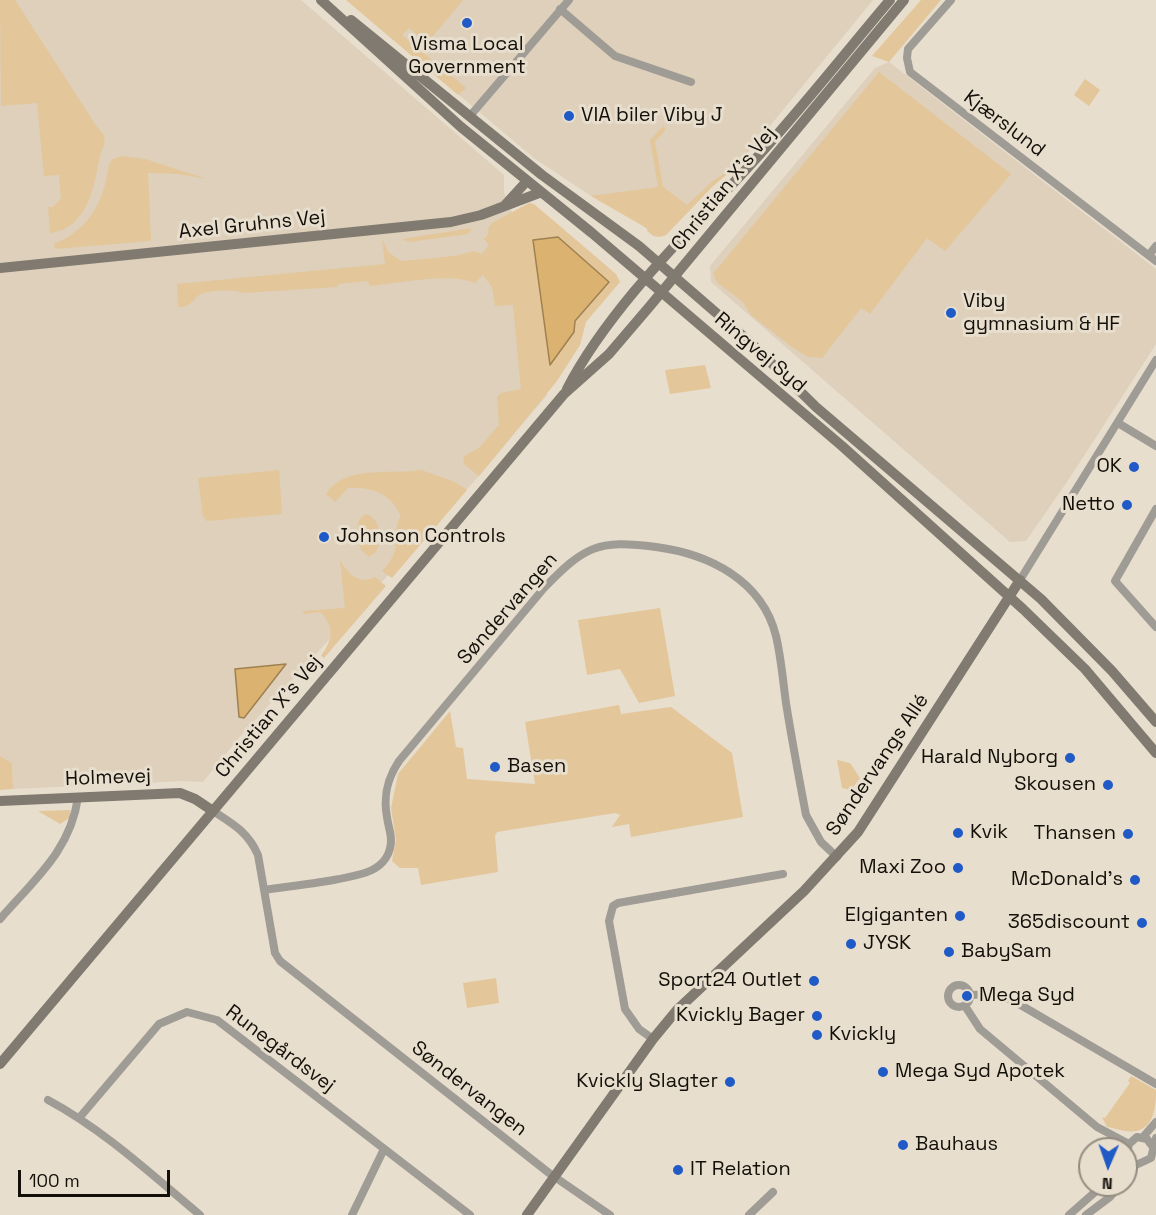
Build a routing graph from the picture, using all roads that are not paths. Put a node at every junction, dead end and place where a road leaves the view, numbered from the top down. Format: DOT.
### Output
graph roads {
  1 [pos="323,0"];
  2 [pos="569,0"];
  3 [pos="890,0"];
  4 [pos="904,0"];
  5 [pos="951,0"];
  6 [pos="560,9"];
  7 [pos="691,82"];
  8 [pos="470,116"];
  9 [pos="461,127"];
  10 [pos="526,182"];
  11 [pos="539,192"];
  12 [pos="505,205"];
  13 [pos="595,213"];
  14 [pos="1156,246"];
  15 [pos="1153,258"];
  16 [pos="660,264"];
  17 [pos="0,268"];
  18 [pos="675,277"];
  19 [pos="647,280"];
  20 [pos="662,293"];
  21 [pos="1156,360"];
  22 [pos="564,394"];
  23 [pos="1118,423"];
  24 [pos="1156,446"];
  25 [pos="1156,509"];
  26 [pos="1020,580"];
  27 [pos="1009,597"];
  28 [pos="1156,627"];
  29 [pos="1156,722"];
  30 [pos="1156,753"];
  31 [pos="78,797"];
  32 [pos="0,801"];
  33 [pos="213,811"];
  34 [pos="837,856"];
  35 [pos="783,874"];
  36 [pos="264,890"];
  37 [pos="0,919"];
  38 [pos="970,994"];
  39 [pos="965,1006"];
  40 [pos="653,1039"];
  41 [pos="0,1064"];
  42 [pos="1156,1084"];
  43 [pos="48,1100"];
  44 [pos="80,1117"];
  45 [pos="1156,1122"];
  46 [pos="1110,1137"];
  47 [pos="1143,1137"];
  48 [pos="1138,1138"];
  49 [pos="1156,1138"];
  50 [pos="1154,1147"];
  51 [pos="384,1149"];
  52 [pos="1138,1162"];
  53 [pos="1142,1163"];
  54 [pos="1138,1166"];
  55 [pos="555,1177"];
  56 [pos="773,1192"];
  57 [pos="1089,1197"];
  58 [pos="1110,1197"];
  59 [pos="200,1215"];
  60 [pos="352,1215"];
  61 [pos="470,1215"];
  62 [pos="527,1215"];
  63 [pos="610,1215"];
  64 [pos="749,1215"];
  65 [pos="1069,1215"];
  66 [pos="1086,1215"];
  1 -- 8 [label="main road, Ringvej Syd"];
  1 -- 9 [label="main road, Ringvej Syd"];
  2 -- 6 [label="street"];
  3 -- 16 [label="main road, Christian X's Vej"];
  4 -- 18 [label="main road, Christian X's Vej"];
  5 -- 15 [label="street, Kjærslund"];
  6 -- 7 [label="street"];
  6 -- 8 [label="street"];
  8 -- 9 [label="main road"];
  8 -- 13 [label="main road, Ringvej Syd"];
  9 -- 10 [label="main road, Ringvej Syd"];
  10 -- 11 [label="main road, Ringvej Syd"];
  10 -- 12 [label="main road, Axel Gruhns Vej"];
  10 -- 13 [label="main road"];
  11 -- 12 [label="main road, Axel Gruhns Vej"];
  11 -- 19 [label="main road, Ringvej Syd"];
  12 -- 17 [label="main road, Axel Gruhns Vej"];
  13 -- 16 [label="main road, Ringvej Syd"];
  14 -- 15 [label="street, Kjærslund"];
  16 -- 18 [label="main road, Ringvej Syd"];
  16 -- 19 [label="main road, Christian X's Vej"];
  18 -- 20 [label="main road, Christian X's Vej"];
  18 -- 26 [label="main road, Ringvej Syd"];
  19 -- 20 [label="main road, Ringvej Syd"];
  19 -- 22 [label="main road, Christian X's Vej"];
  20 -- 22 [label="main road, Christian X's Vej"];
  20 -- 27 [label="main road, Ringvej Syd"];
  21 -- 23 [label="street, Søndervangs Allé"];
  22 -- 33 [label="main road, Christian X's Vej"];
  23 -- 24 [label="street"];
  23 -- 26 [label="street, Søndervangs Allé"];
  25 -- 28 [label="street"];
  26 -- 27 [label="main road, Søndervangs Allé"];
  26 -- 29 [label="main road, Ringvej Syd"];
  27 -- 30 [label="main road, Ringvej Syd"];
  27 -- 34 [label="main road, Søndervangs Allé"];
  31 -- 32 [label="main road, Holmevej"];
  31 -- 33 [label="main road, Holmevej"];
  31 -- 37 [label="street"];
  33 -- 36 [label="street, Søndervangen"];
  33 -- 41 [label="main road, Christian X's Vej"];
  34 -- 36 [label="street, Søndervangen"];
  34 -- 40 [label="main road, Søndervangs Allé"];
  35 -- 40 [label="street"];
  36 -- 55 [label="street, Søndervangen"];
  38 -- 39 [label="street"];
  38 -- 39 [label="street"];
  38 -- 42 [label="street"];
  39 -- 46 [label="street"];
  40 -- 55 [label="main road, Søndervangs Allé"];
  43 -- 44 [label="street"];
  44 -- 51 [label="street, Runegårdsvej"];
  44 -- 59 [label="street"];
  45 -- 47 [label="street"];
  47 -- 48 [label="street"];
  47 -- 50 [label="street"];
  49 -- 50 [label="street"];
  50 -- 53 [label="street"];
  51 -- 60 [label="street"];
  51 -- 61 [label="street, Runegårdsvej"];
  52 -- 53 [label="street"];
  53 -- 54 [label="street"];
  55 -- 62 [label="main road, Søndervangs Allé"];
  55 -- 63 [label="street"];
  56 -- 64 [label="street"];
  57 -- 65 [label="street"];
  58 -- 66 [label="street"];
}
